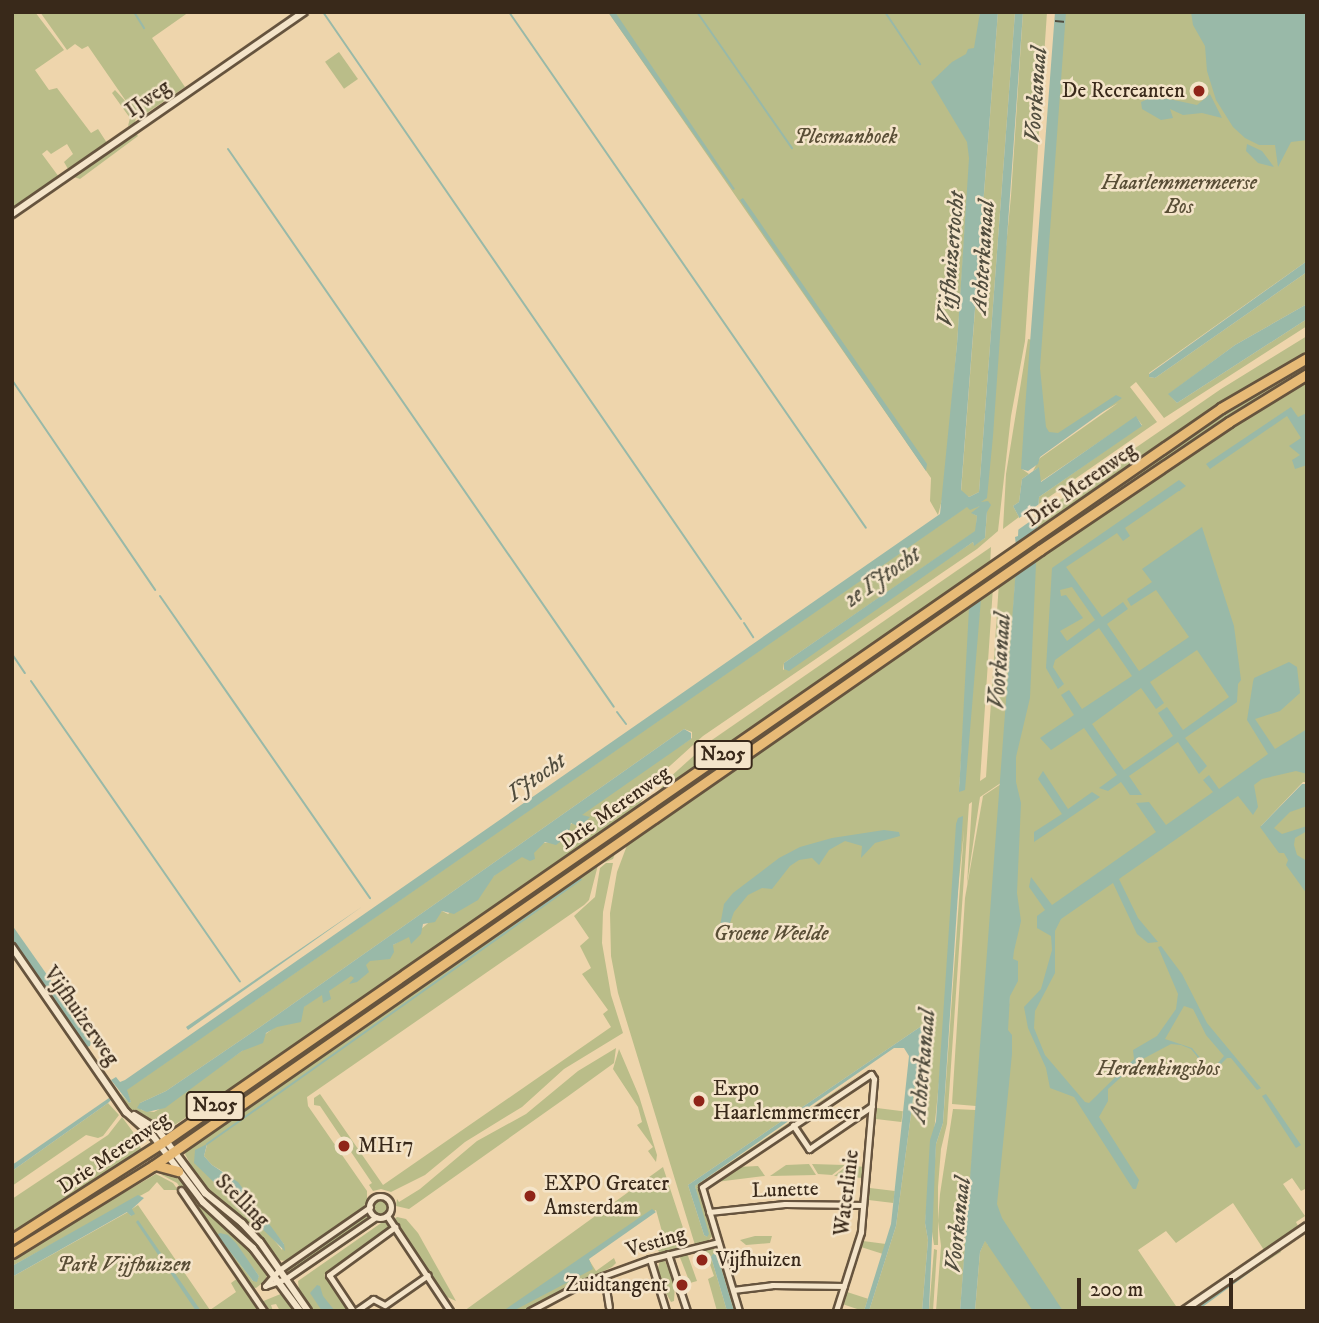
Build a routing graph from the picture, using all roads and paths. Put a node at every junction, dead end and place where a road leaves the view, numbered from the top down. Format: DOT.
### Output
graph roads {
  1 [pos="304,12"];
  2 [pos="12,214"];
  3 [pos="1307,358"];
  4 [pos="1307,374"];
  5 [pos="12,947"];
  6 [pos="872,1106"];
  7 [pos="793,1125"];
  8 [pos="163,1142"];
  9 [pos="172,1154"];
  10 [pos="155,1165"];
  11 [pos="178,1171"];
  12 [pos="180,1190"];
  13 [pos="863,1205"];
  14 [pos="370,1207"];
  15 [pos="709,1212"];
  16 [pos="387,1216"];
  17 [pos="376,1217"];
  18 [pos="1307,1226"];
  19 [pos="395,1227"];
  20 [pos="12,1239"];
  21 [pos="718,1242"];
  22 [pos="12,1253"];
  23 [pos="668,1254"];
  24 [pos="650,1259"];
  25 [pos="279,1270"];
  26 [pos="428,1275"];
  27 [pos="604,1276"];
  28 [pos="275,1279"];
  29 [pos="285,1279"];
  30 [pos="844,1286"];
  31 [pos="733,1290"];
  32 [pos="253,1294"];
  33 [pos="609,1307"];
  34 [pos="686,1310"];
  35 [pos="264,1311"];
  36 [pos="300,1311"];
  37 [pos="307,1311"];
  38 [pos="354,1311"];
  39 [pos="450,1311"];
  40 [pos="530,1311"];
  41 [pos="666,1311"];
  42 [pos="739,1311"];
  43 [pos="836,1311"];
  44 [pos="1183,1311"];
  1 -- 2 [label="street, IJweg"];
  3 -- 8 [label="highway, Drie Merenweg / N205"];
  4 -- 9 [label="highway, Drie Merenweg / N205"];
  5 -- 8 [label="street, Vijfhuizerweg"];
  6 -- 7 [label="street, Lunette"];
  6 -- 7 [label="street, Waterlinie"];
  6 -- 13 [label="street, Waterlinie"];
  7 -- 15 [label="street, Waterlinie"];
  8 -- 9 [label="street, Vijfhuizerweg"];
  8 -- 20 [label="highway, Drie Merenweg / N205"];
  9 -- 10 [label="highway, Drie Merenweg / N205"];
  9 -- 11 [label="street, Stelling"];
  9 -- 25 [label="street, Stelling"];
  10 -- 11 [label="highway"];
  10 -- 22 [label="highway, Drie Merenweg / N205"];
  11 -- 28 [label="street, Stelling"];
  12 -- 32 [label="street"];
  13 -- 15 [label="street, Lunette"];
  13 -- 30 [label="street, Waterlinie"];
  14 -- 16 [label="street"];
  14 -- 17 [label="street"];
  14 -- 25 [label="street"];
  15 -- 21 [label="street, Waterlinie"];
  16 -- 17 [label="street"];
  16 -- 19 [label="street"];
  17 -- 29 [label="street"];
  18 -- 44 [label="street"];
  19 -- 26 [label="street"];
  19 -- 38 [label="street"];
  21 -- 23 [label="street, Vesting"];
  21 -- 31 [label="street, Waterlinie"];
  23 -- 24 [label="street, Vesting"];
  23 -- 34 [label="street"];
  24 -- 27 [label="street, Vesting"];
  24 -- 41 [label="street"];
  25 -- 28 [label="street"];
  25 -- 29 [label="street, Stelling"];
  26 -- 38 [label="street"];
  26 -- 39 [label="street"];
  27 -- 33 [label="street, Vesting"];
  27 -- 40 [label="street, Vesting"];
  28 -- 29 [label="street"];
  28 -- 32 [label="street"];
  28 -- 36 [label="street, Stelling"];
  29 -- 37 [label="street, Stelling"];
  30 -- 31 [label="street"];
  30 -- 43 [label="street, Waterlinie"];
  31 -- 42 [label="street, Waterlinie"];
  32 -- 35 [label="street"];
}
